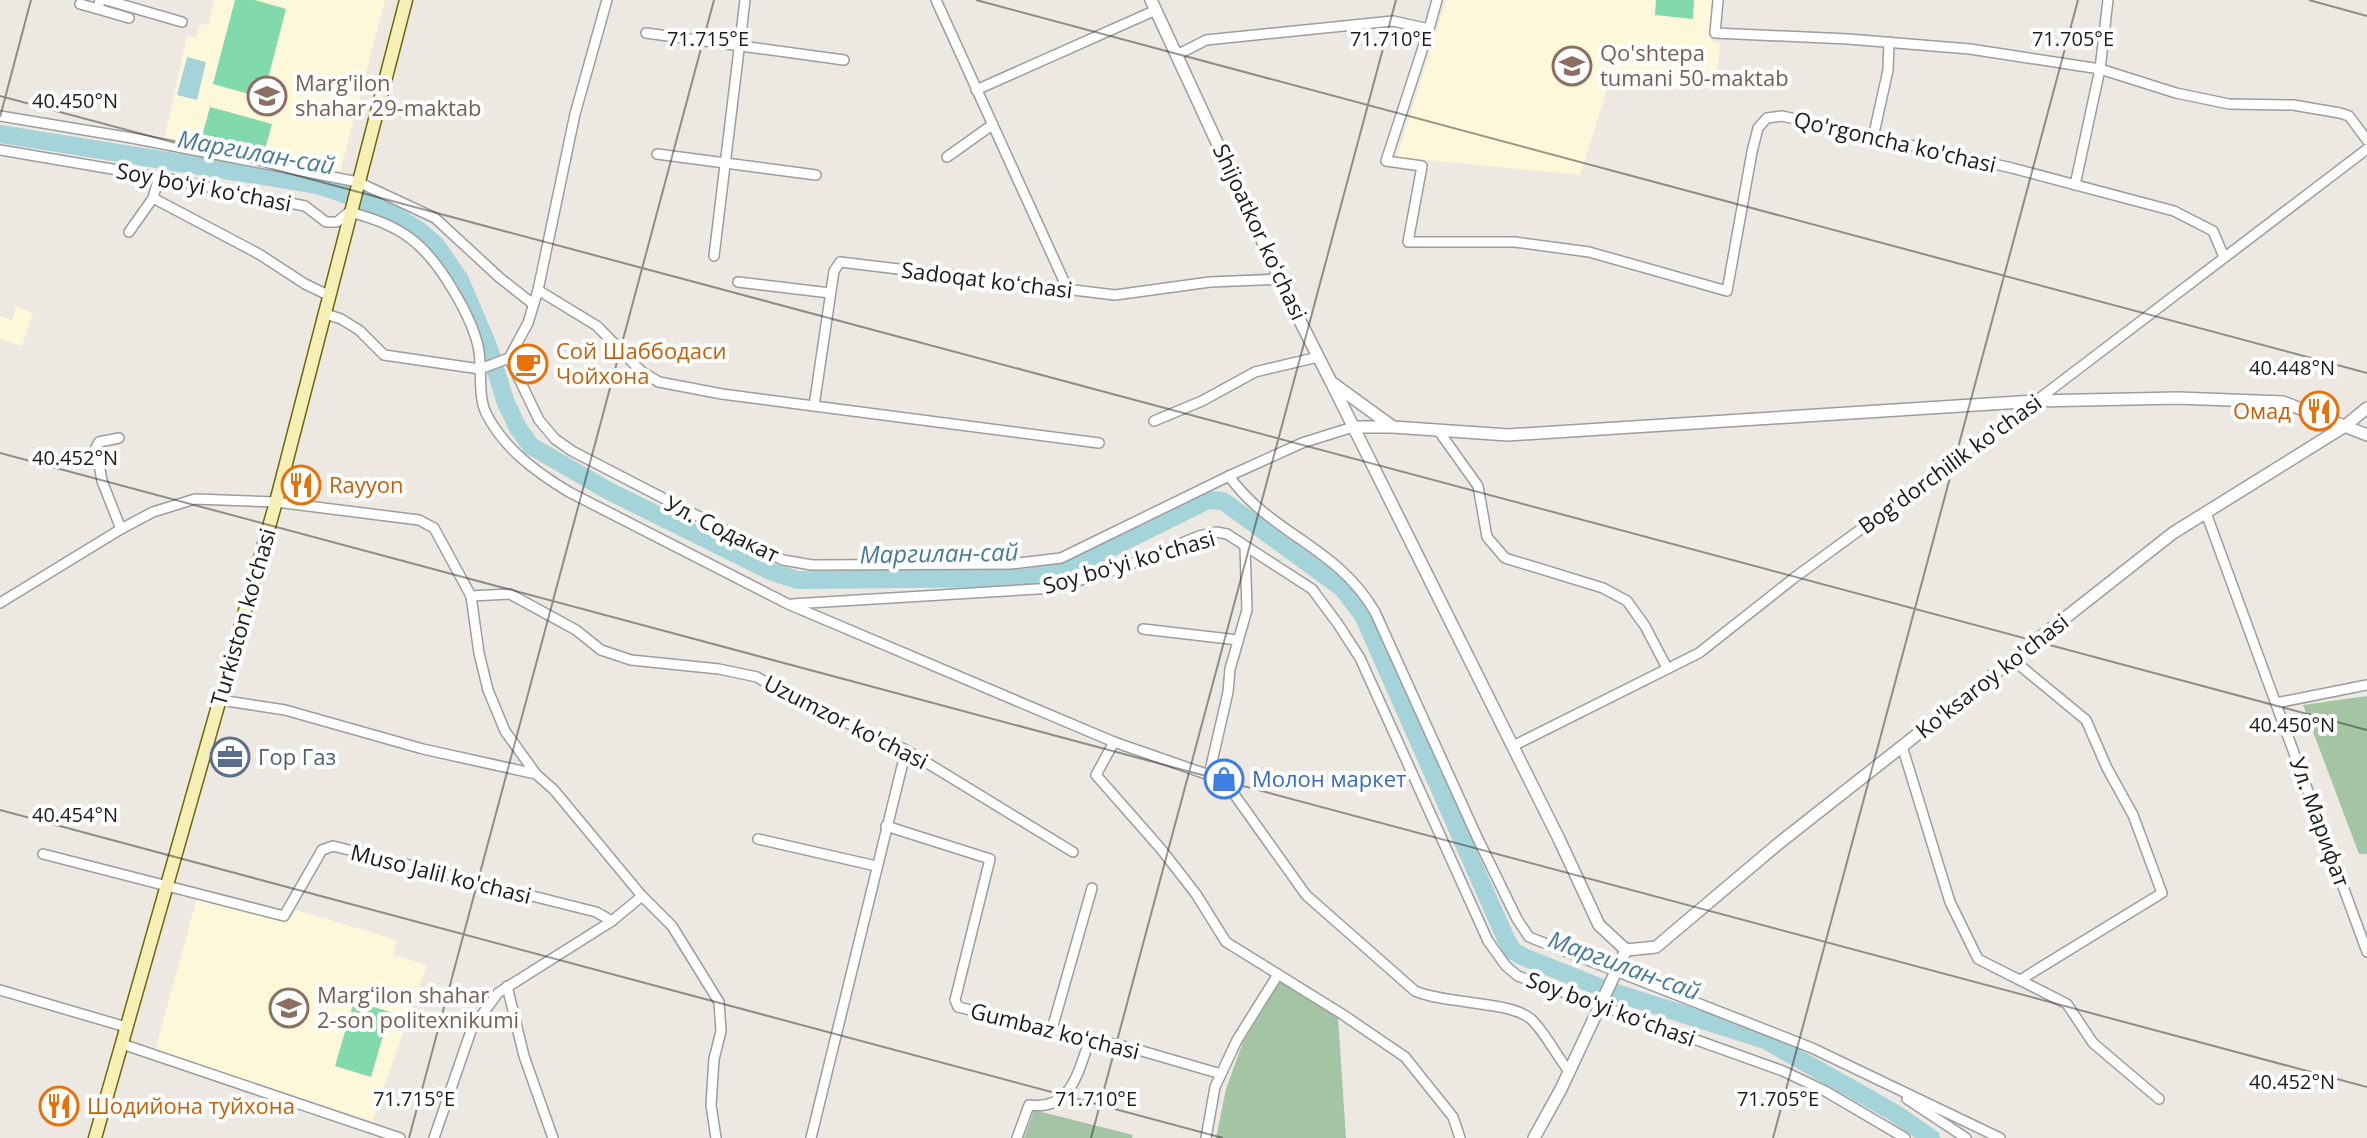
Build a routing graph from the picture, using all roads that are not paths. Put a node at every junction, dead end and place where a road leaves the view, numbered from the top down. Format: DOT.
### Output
graph roads {
  1 [pos="106,0"];
  2 [pos="406,0"];
  3 [pos="607,0"];
  4 [pos="745,0"];
  5 [pos="936,0"];
  6 [pos="1437,0"];
  7 [pos="1718,0"];
  8 [pos="2108,0"];
  9 [pos="80,4"];
  10 [pos="99,4"];
  11 [pos="1154,5"];
  12 [pos="131,8"];
  13 [pos="182,22"];
  14 [pos="1429,29"];
  15 [pos="646,33"];
  16 [pos="1889,42"];
  17 [pos="740,47"];
  18 [pos="1179,54"];
  19 [pos="844,60"];
  20 [pos="2100,69"];
  21 [pos="976,90"];
  22 [pos="0,116"];
  23 [pos="992,125"];
  24 [pos="1873,138"];
  25 [pos="2367,140"];
  26 [pos="2367,149"];
  27 [pos="0,150"];
  28 [pos="657,154"];
  29 [pos="947,157"];
  30 [pos="726,162"];
  31 [pos="816,175"];
  32 [pos="159,177"];
  33 [pos="358,182"];
  34 [pos="2075,185"];
  35 [pos="153,198"];
  36 [pos="349,212"];
  37 [pos="129,232"];
  38 [pos="714,256"];
  39 [pos="2224,257"];
  40 [pos="1281,279"];
  41 [pos="738,282"];
  42 [pos="538,290"];
  43 [pos="1068,290"];
  44 [pos="830,293"];
  45 [pos="330,296"];
  46 [pos="533,304"];
  47 [pos="326,314"];
  48 [pos="1318,357"];
  49 [pos="507,359"];
  50 [pos="482,369"];
  51 [pos="1331,382"];
  52 [pos="2036,401"];
  53 [pos="814,406"];
  54 [pos="2367,408"];
  55 [pos="1154,421"];
  56 [pos="2345,426"];
  57 [pos="1353,427"];
  58 [pos="1399,428"];
  59 [pos="1438,430"];
  60 [pos="2367,435"];
  61 [pos="119,438"];
  62 [pos="1099,443"];
  63 [pos="1229,476"];
  64 [pos="276,502"];
  65 [pos="2206,513"];
  66 [pos="121,529"];
  67 [pos="1245,546"];
  68 [pos="471,596"];
  69 [pos="0,603"];
  70 [pos="788,604"];
  71 [pos="1143,629"];
  72 [pos="1238,640"];
  73 [pos="2012,659"];
  74 [pos="1667,668"];
  75 [pos="2367,685"];
  76 [pos="220,700"];
  77 [pos="2276,703"];
  78 [pos="1114,742"];
  79 [pos="1513,746"];
  80 [pos="1902,746"];
  81 [pos="906,750"];
  82 [pos="536,774"];
  83 [pos="1209,775"];
  84 [pos="886,826"];
  85 [pos="758,839"];
  86 [pos="1073,852"];
  87 [pos="43,854"];
  88 [pos="876,866"];
  89 [pos="166,886"];
  90 [pos="1092,888"];
  91 [pos="642,896"];
  92 [pos="612,921"];
  93 [pos="1626,950"];
  94 [pos="2367,952"];
  95 [pos="1617,972"];
  96 [pos="1277,976"];
  97 [pos="2020,980"];
  98 [pos="507,986"];
  99 [pos="0,990"];
  100 [pos="1600,1005"];
  101 [pos="126,1027"];
  102 [pos="1052,1029"];
  103 [pos="1090,1039"];
  104 [pos="122,1044"];
  105 [pos="1568,1070"];
  106 [pos="1221,1074"];
  107 [pos="1874,1078"];
  108 [pos="2159,1099"];
  109 [pos="95,1138"];
  110 [pos="400,1138"];
  111 [pos="434,1138"];
  112 [pos="553,1138"];
  113 [pos="716,1138"];
  114 [pos="811,1138"];
  115 [pos="1017,1138"];
  116 [pos="1206,1138"];
  117 [pos="1460,1138"];
  118 [pos="1534,1138"];
  119 [pos="1905,1138"];
  120 [pos="1966,1138"];
  121 [pos="2000,1138"];
  1 -- 12 [label="street"];
  2 -- 33 [label="main road, Turkiston ko’chasi"];
  3 -- 42 [label="street"];
  4 -- 17 [label="street"];
  5 -- 21 [label="street"];
  6 -- 14 [label="street, Qo'rgoncha ko'chasi"];
  7 -- 16 [label="street"];
  8 -- 20 [label="street"];
  9 -- 10 [label="street"];
  10 -- 12 [label="street"];
  11 -- 18 [label="street, Shijoatkor koʻchasi"];
  11 -- 21 [label="street"];
  12 -- 13 [label="street"];
  14 -- 18 [label="street"];
  14 -- 24 [label="street, Qo'rgoncha ko'chasi"];
  15 -- 17 [label="street"];
  16 -- 20 [label="street"];
  16 -- 24 [label="street"];
  17 -- 19 [label="street"];
  17 -- 30 [label="street"];
  18 -- 40 [label="street, Shijoatkor koʻchasi"];
  20 -- 25 [label="street"];
  20 -- 34 [label="street"];
  21 -- 23 [label="street"];
  22 -- 33 [label="street"];
  23 -- 29 [label="street"];
  23 -- 43 [label="street"];
  24 -- 34 [label="street, Qo'rgoncha ko'chasi"];
  26 -- 39 [label="street, Bog'dorchilik ko'chasi"];
  27 -- 32 [label="street, Soy boʻyi koʻchasi"];
  28 -- 30 [label="street"];
  30 -- 31 [label="street"];
  30 -- 38 [label="street"];
  32 -- 35 [label="street"];
  32 -- 36 [label="street, Soy boʻyi koʻchasi"];
  33 -- 36 [label="main road, Turkiston ko’chasi"];
  33 -- 46 [label="street"];
  34 -- 39 [label="street, Qo'rgoncha ko'chasi"];
  35 -- 37 [label="street"];
  35 -- 45 [label="street"];
  36 -- 45 [label="main road, Turkiston ko’chasi"];
  36 -- 50 [label="street, Soy boʻyi koʻchasi"];
  39 -- 52 [label="street, Bog'dorchilik ko'chasi"];
  40 -- 43 [label="street, Sadoqat koʻchasi"];
  40 -- 48 [label="street, Shijoatkor koʻchasi"];
  41 -- 44 [label="street"];
  42 -- 46 [label="street"];
  42 -- 53 [label="street"];
  43 -- 44 [label="street, Sadoqat koʻchasi"];
  44 -- 53 [label="street, Sadoqat koʻchasi"];
  45 -- 47 [label="main road, Turkiston ko’chasi"];
  46 -- 49 [label="street"];
  47 -- 50 [label="street"];
  47 -- 64 [label="main road, Turkiston ko’chasi"];
  48 -- 51 [label="street, Shijoatkor koʻchasi"];
  48 -- 55 [label="street"];
  49 -- 50 [label="street"];
  49 -- 63 [label="street, Ул. Содакат"];
  50 -- 70 [label="street, Soy boʻyi koʻchasi"];
  51 -- 57 [label="street"];
  51 -- 58 [label="street, Shijoatkor koʻchasi"];
  52 -- 56 [label="street"];
  52 -- 59 [label="street"];
  52 -- 74 [label="street, Bog'dorchilik ko'chasi"];
  53 -- 62 [label="street"];
  54 -- 56 [label="street, Ko'ksaroy ko'chasi"];
  56 -- 60 [label="street"];
  56 -- 65 [label="street, Ko'ksaroy ko'chasi"];
  57 -- 58 [label="street"];
  57 -- 63 [label="street, Ул. Содакат"];
  57 -- 79 [label="street"];
  58 -- 59 [label="street"];
  59 -- 74 [label="street"];
  61 -- 66 [label="street"];
  63 -- 95 [label="street"];
  64 -- 66 [label="street"];
  64 -- 68 [label="street"];
  64 -- 76 [label="main road, Turkiston ko’chasi"];
  65 -- 73 [label="street, Ko'ksaroy ko'chasi"];
  65 -- 77 [label="street, Ул. Марифат"];
  66 -- 69 [label="street"];
  67 -- 70 [label="street, Soy boʻyi koʻchasi"];
  67 -- 72 [label="street"];
  67 -- 100 [label="street, Soy boʻyi koʻchasi"];
  68 -- 81 [label="street, Uzumzor ko'chasi"];
  68 -- 82 [label="street"];
  70 -- 78 [label="street, Soy boʻyi koʻchasi"];
  71 -- 72 [label="street"];
  72 -- 83 [label="street"];
  73 -- 80 [label="street, Ko'ksaroy ko'chasi"];
  73 -- 97 [label="street"];
  74 -- 79 [label="street, Bog'dorchilik ko'chasi"];
  75 -- 77 [label="street"];
  76 -- 82 [label="street"];
  76 -- 89 [label="main road, Turkiston ko’chasi"];
  77 -- 94 [label="street, Ул. Марифат"];
  78 -- 83 [label="street, Soy boʻyi koʻchasi"];
  78 -- 96 [label="street"];
  79 -- 93 [label="street"];
  80 -- 93 [label="street, Ko'ksaroy ko'chasi"];
  80 -- 97 [label="street"];
  81 -- 84 [label="street"];
  81 -- 86 [label="street, Uzumzor ko'chasi"];
  82 -- 91 [label="street"];
  83 -- 105 [label="street, Soy boʻyi koʻchasi"];
  84 -- 88 [label="street"];
  84 -- 102 [label="street, Gumbaz koʻchasi"];
  85 -- 88 [label="street"];
  87 -- 89 [label="street"];
  88 -- 114 [label="street"];
  89 -- 92 [label="street, Muso Jalil ko'chasi"];
  89 -- 101 [label="main road, Turkiston ko’chasi"];
  90 -- 102 [label="street"];
  91 -- 92 [label="street"];
  91 -- 113 [label="street"];
  92 -- 98 [label="street"];
  93 -- 95 [label="street"];
  95 -- 100 [label="street"];
  95 -- 107 [label="street"];
  96 -- 106 [label="street"];
  96 -- 117 [label="street"];
  97 -- 108 [label="street"];
  98 -- 111 [label="street"];
  98 -- 112 [label="street"];
  99 -- 101 [label="street"];
  100 -- 105 [label="street"];
  100 -- 119 [label="street, Soy boʻyi koʻchasi"];
  101 -- 104 [label="main road, Turkiston ko’chasi"];
  102 -- 103 [label="street, Gumbaz koʻchasi"];
  103 -- 106 [label="street, Gumbaz koʻchasi"];
  103 -- 115 [label="street"];
  104 -- 109 [label="main road, Turkiston ko’chasi"];
  104 -- 110 [label="street"];
  105 -- 118 [label="street"];
  106 -- 116 [label="street"];
  107 -- 120 [label="street"];
  107 -- 121 [label="street"];
}
